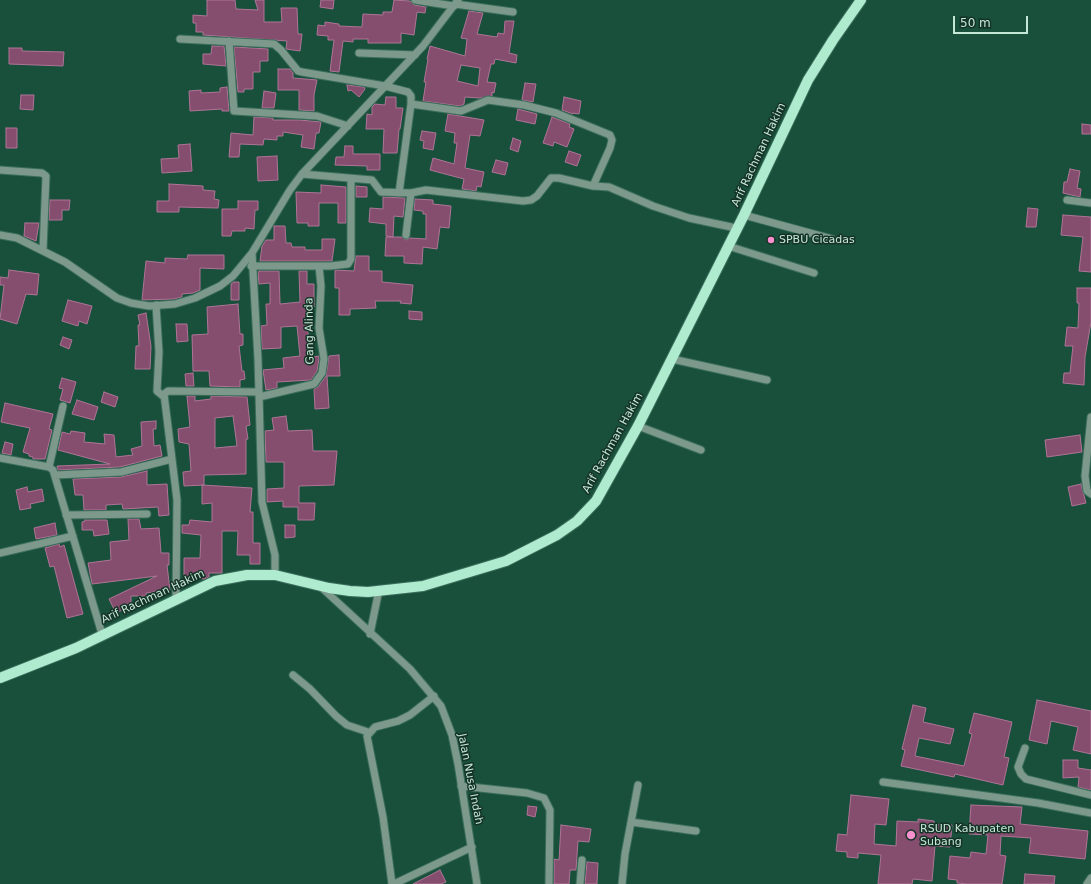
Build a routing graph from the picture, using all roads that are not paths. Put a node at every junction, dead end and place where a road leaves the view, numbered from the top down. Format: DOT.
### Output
graph roads {
  1 [pos="415,0"];
  2 [pos="861,0"];
  3 [pos="456,3"];
  4 [pos="513,12"];
  5 [pos="180,39"];
  6 [pos="229,41"];
  7 [pos="359,53"];
  8 [pos="415,55"];
  9 [pos="386,86"];
  10 [pos="411,104"];
  11 [pos="348,126"];
  12 [pos="0,170"];
  13 [pos="302,174"];
  14 [pos="351,179"];
  15 [pos="593,186"];
  16 [pos="399,192"];
  17 [pos="412,193"];
  18 [pos="1067,200"];
  19 [pos="1091,203"];
  20 [pos="744,215"];
  21 [pos="736,228"];
  22 [pos="0,235"];
  23 [pos="406,235"];
  24 [pos="832,238"];
  25 [pos="728,246"];
  26 [pos="43,251"];
  27 [pos="248,263"];
  28 [pos="319,266"];
  29 [pos="814,273"];
  30 [pos="156,305"];
  31 [pos="672,359"];
  32 [pos="767,380"];
  33 [pos="259,394"];
  34 [pos="163,396"];
  35 [pos="63,406"];
  36 [pos="1091,417"];
  37 [pos="638,426"];
  38 [pos="701,450"];
  39 [pos="0,458"];
  40 [pos="172,459"];
  41 [pos="48,467"];
  42 [pos="55,475"];
  43 [pos="1091,494"];
  44 [pos="147,514"];
  45 [pos="66,515"];
  46 [pos="73,536"];
  47 [pos="0,553"];
  48 [pos="275,575"];
  49 [pos="319,586"];
  50 [pos="379,590"];
  51 [pos="176,598"];
  52 [pos="102,634"];
  53 [pos="370,634"];
  54 [pos="293,675"];
  55 [pos="0,678"];
  56 [pos="434,696"];
  57 [pos="368,732"];
  58 [pos="1025,748"];
  59 [pos="883,782"];
  60 [pos="638,785"];
  61 [pos="462,786"];
  62 [pos="1091,795"];
  63 [pos="1091,813"];
  64 [pos="631,822"];
  65 [pos="696,831"];
  66 [pos="472,847"];
  67 [pos="582,860"];
  68 [pos="1091,878"];
  69 [pos="393,884"];
  70 [pos="477,884"];
  71 [pos="549,884"];
  72 [pos="580,884"];
  73 [pos="622,884"];
  74 [pos="1087,884"];
  1 -- 3 [label="street"];
  2 -- 20 [label="main road, Arif Rachman Hakim"];
  3 -- 4 [label="street"];
  3 -- 8 [label="street"];
  5 -- 6 [label="street"];
  6 -- 9 [label="street"];
  6 -- 11 [label="street"];
  7 -- 8 [label="street"];
  8 -- 9 [label="street"];
  9 -- 10 [label="street"];
  9 -- 11 [label="street"];
  10 -- 15 [label="street"];
  10 -- 16 [label="street"];
  11 -- 13 [label="street"];
  12 -- 26 [label="street"];
  13 -- 14 [label="street"];
  13 -- 27 [label="street"];
  14 -- 16 [label="street"];
  14 -- 28 [label="street"];
  15 -- 17 [label="street"];
  15 -- 21 [label="street"];
  16 -- 17 [label="street"];
  17 -- 23 [label="street"];
  18 -- 19 [label="street"];
  20 -- 21 [label="main road, Arif Rachman Hakim"];
  20 -- 24 [label="street"];
  21 -- 25 [label="main road, Arif Rachman Hakim"];
  22 -- 26 [label="street"];
  25 -- 29 [label="street"];
  25 -- 31 [label="main road, Arif Rachman Hakim"];
  26 -- 30 [label="street"];
  27 -- 28 [label="street"];
  27 -- 30 [label="street"];
  27 -- 33 [label="street"];
  28 -- 33 [label="street, Gang Alinda"];
  30 -- 34 [label="street"];
  31 -- 32 [label="street"];
  31 -- 37 [label="main road, Arif Rachman Hakim"];
  33 -- 34 [label="street, Gang Alinda"];
  33 -- 48 [label="street"];
  34 -- 40 [label="street"];
  35 -- 41 [label="street"];
  36 -- 43 [label="street"];
  37 -- 38 [label="street"];
  37 -- 50 [label="main road, Arif Rachman Hakim"];
  39 -- 41 [label="street"];
  40 -- 42 [label="street"];
  40 -- 51 [label="street"];
  41 -- 42 [label="street"];
  42 -- 45 [label="street"];
  44 -- 45 [label="street"];
  45 -- 46 [label="street"];
  46 -- 47 [label="street"];
  46 -- 52 [label="street"];
  48 -- 49 [label="main road, Arif Rachman Hakim"];
  48 -- 51 [label="main road, Arif Rachman Hakim"];
  49 -- 50 [label="main road, Arif Rachman Hakim"];
  49 -- 53 [label="street, Jalan Nusa Indah"];
  50 -- 53 [label="street"];
  51 -- 52 [label="main road, Arif Rachman Hakim"];
  52 -- 55 [label="main road, Arif Rachman Hakim"];
  53 -- 56 [label="street, Jalan Nusa Indah"];
  54 -- 57 [label="street"];
  56 -- 57 [label="street"];
  56 -- 61 [label="street, Jalan Nusa Indah"];
  57 -- 69 [label="street"];
  58 -- 62 [label="street"];
  59 -- 63 [label="street"];
  60 -- 64 [label="street"];
  61 -- 66 [label="street, Jalan Nusa Indah"];
  61 -- 71 [label="street"];
  64 -- 65 [label="street"];
  64 -- 73 [label="street"];
  66 -- 69 [label="street"];
  66 -- 70 [label="street, Jalan Nusa Indah"];
  67 -- 72 [label="street"];
  68 -- 74 [label="street"];
}
